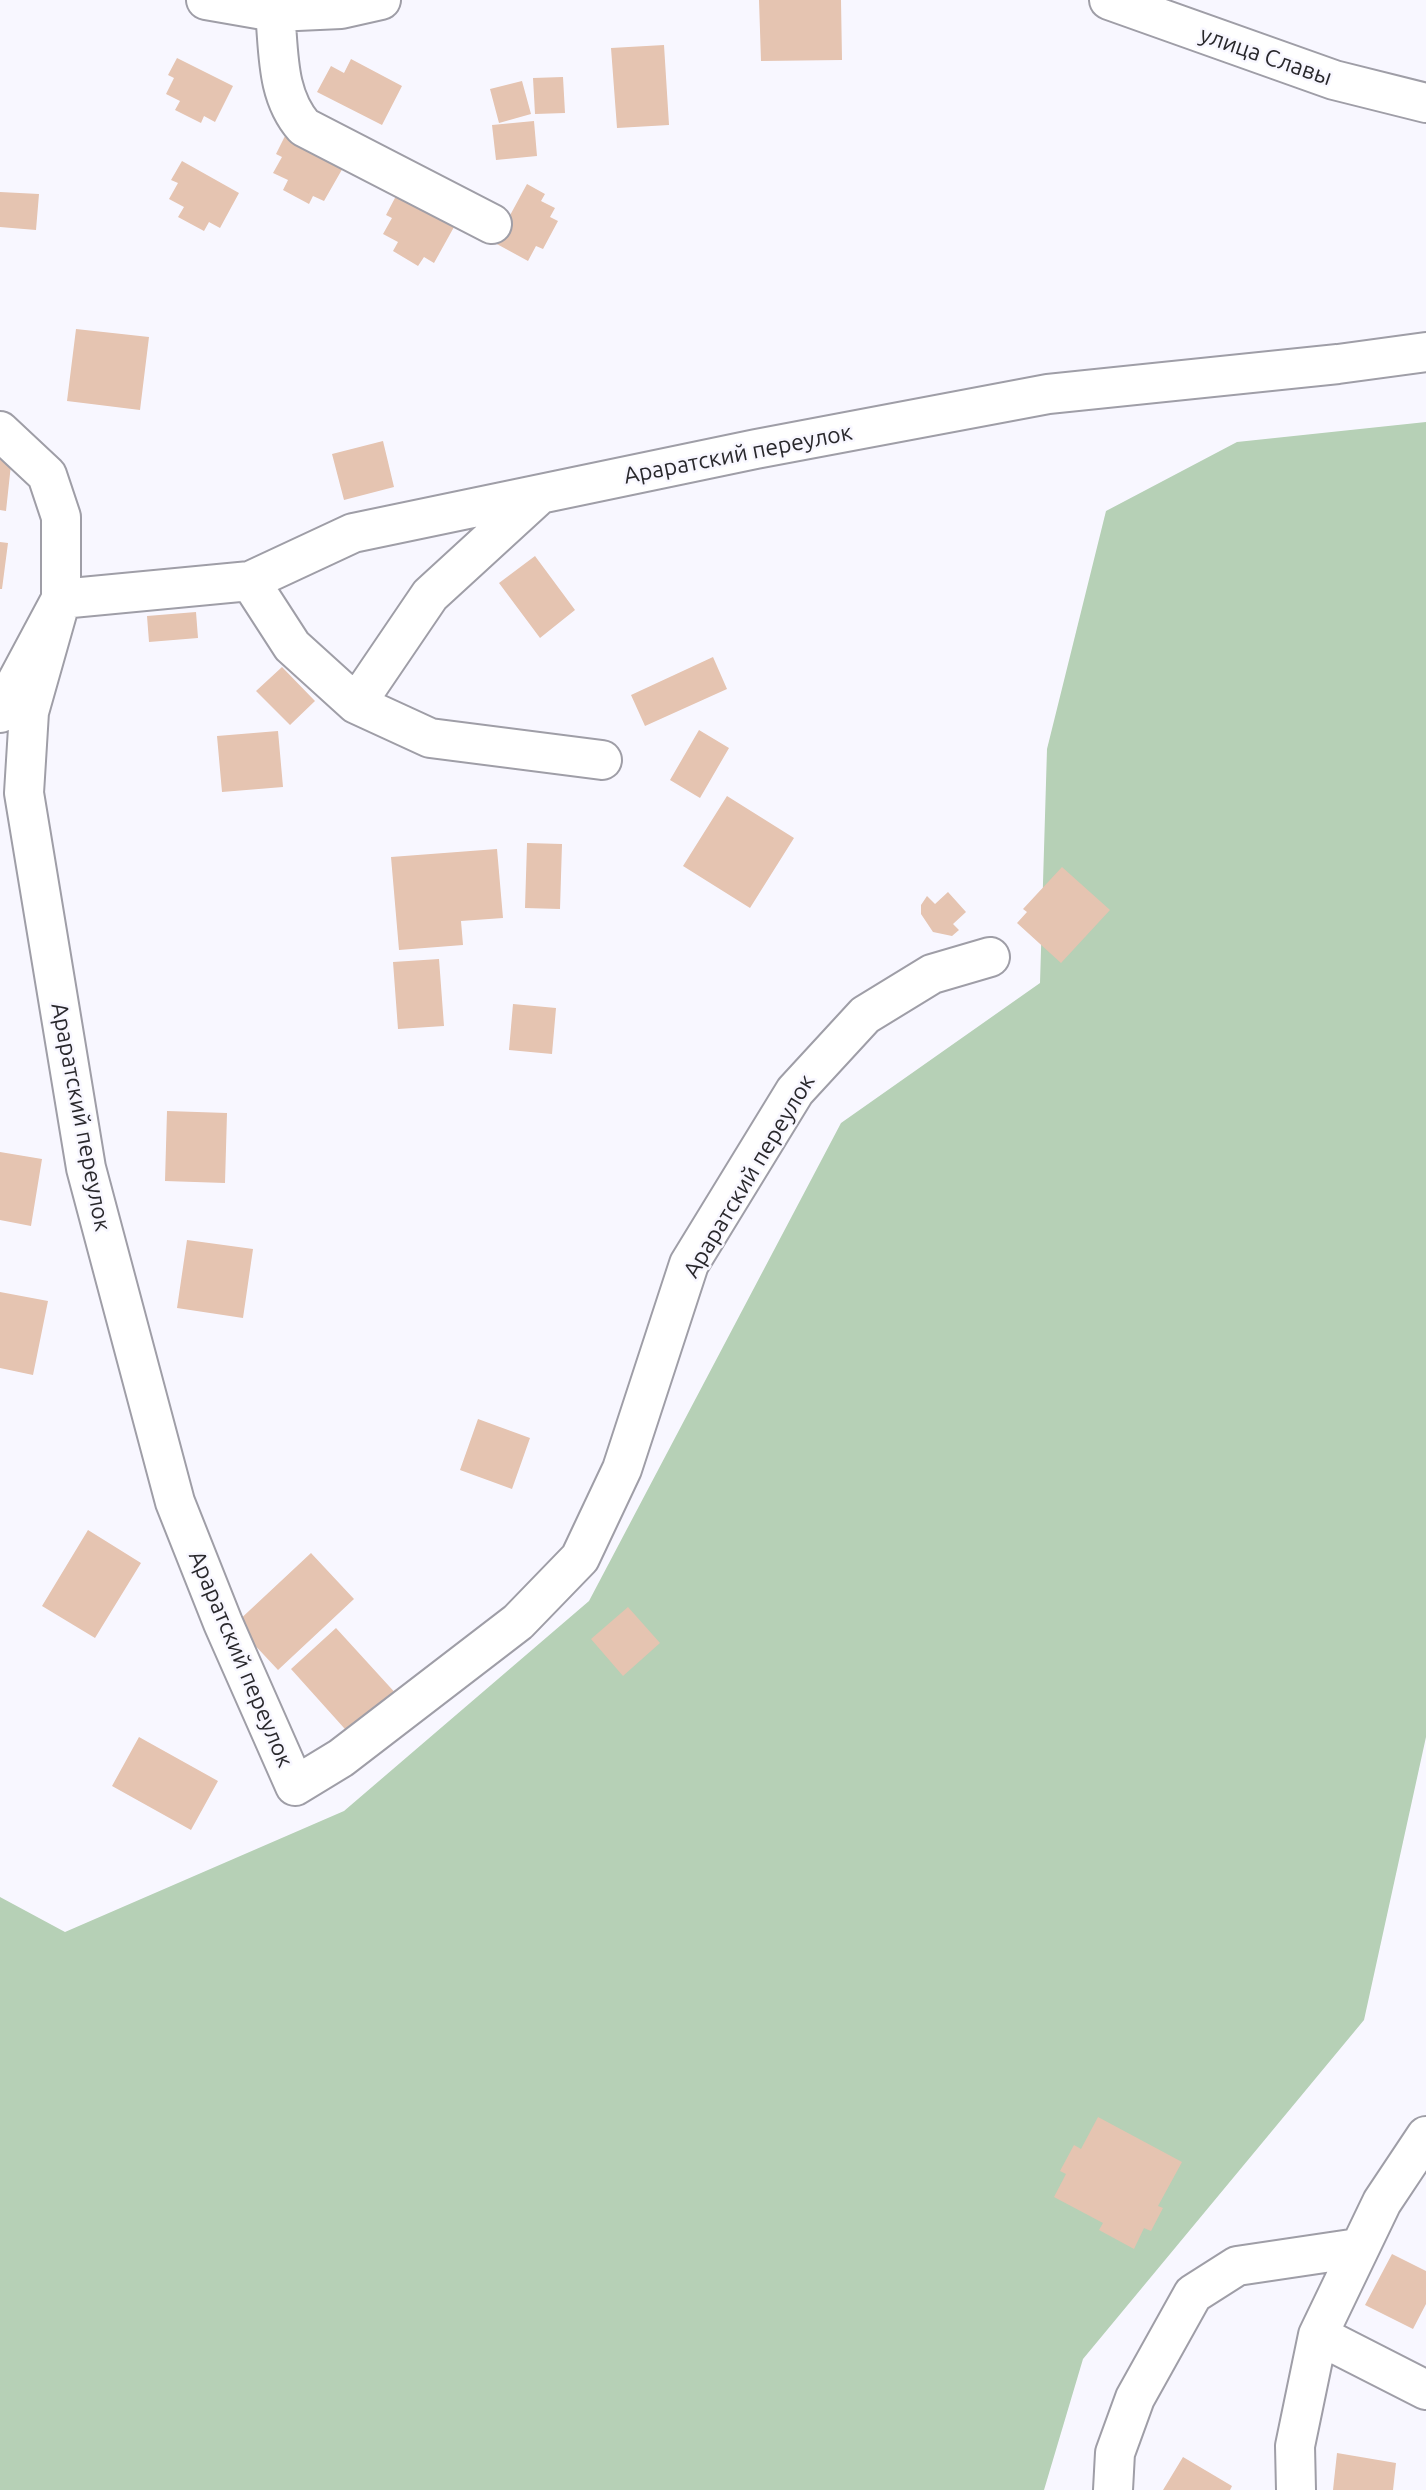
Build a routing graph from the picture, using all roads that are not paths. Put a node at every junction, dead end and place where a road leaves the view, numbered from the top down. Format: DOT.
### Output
graph roads {
  1 [pos="206,0"];
  2 [pos="381,0"];
  3 [pos="1109,0"];
  4 [pos="275,12"];
  5 [pos="1426,103"];
  6 [pos="492,225"];
  7 [pos="1426,352"];
  8 [pos="0,431"];
  9 [pos="540,495"];
  10 [pos="250,581"];
  11 [pos="61,599"];
  12 [pos="356,704"];
  13 [pos="0,713"];
  14 [pos="602,760"];
  15 [pos="990,957"];
  16 [pos="1426,2136"];
  17 [pos="1358,2248"];
  18 [pos="1318,2335"];
  19 [pos="1426,2390"];
  20 [pos="1113,2490"];
  21 [pos="1296,2490"];
  1 -- 4 [label="street"];
  2 -- 4 [label="street"];
  3 -- 5 [label="street, улица Славы"];
  4 -- 6 [label="street"];
  7 -- 9 [label="street, Араратский переулок"];
  8 -- 11 [label="street, Араратский переулок"];
  9 -- 10 [label="street, Араратский переулок"];
  9 -- 12 [label="street"];
  10 -- 11 [label="street, Араратский переулок"];
  10 -- 12 [label="street"];
  11 -- 13 [label="street, Араратский переулок"];
  11 -- 15 [label="street, Араратский переулок"];
  12 -- 14 [label="street"];
  16 -- 17 [label="street"];
  17 -- 18 [label="street"];
  17 -- 20 [label="street"];
  18 -- 19 [label="street"];
  18 -- 21 [label="street"];
}
